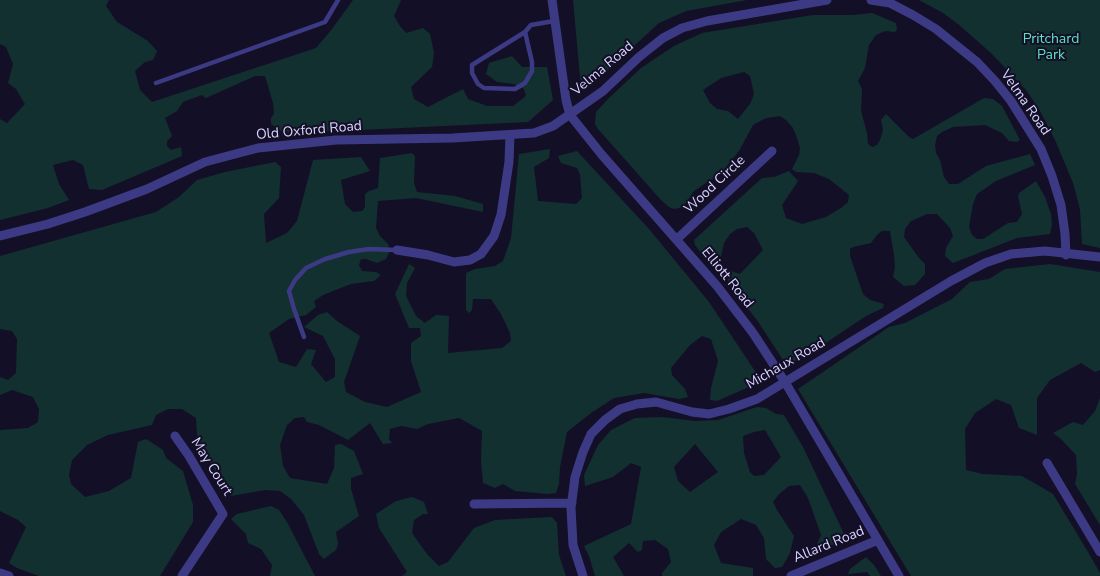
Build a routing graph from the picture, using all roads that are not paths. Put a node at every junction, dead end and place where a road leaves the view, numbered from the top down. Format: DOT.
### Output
graph roads {
  1 [pos="338,0"];
  2 [pos="552,0"];
  3 [pos="826,0"];
  4 [pos="871,0"];
  5 [pos="554,21"];
  6 [pos="524,32"];
  7 [pos="156,83"];
  8 [pos="570,114"];
  9 [pos="510,135"];
  10 [pos="772,151"];
  11 [pos="0,236"];
  12 [pos="677,239"];
  13 [pos="397,250"];
  14 [pos="1066,254"];
  15 [pos="1100,257"];
  16 [pos="304,337"];
  17 [pos="785,382"];
  18 [pos="175,436"];
  19 [pos="1047,463"];
  20 [pos="572,503"];
  21 [pos="474,504"];
  22 [pos="878,540"];
  23 [pos="1100,552"];
  24 [pos="0,573"];
  25 [pos="9,576"];
  26 [pos="182,576"];
  27 [pos="583,576"];
  28 [pos="791,576"];
  29 [pos="899,576"];
  1 -- 7 [label="lane"];
  2 -- 5 [label="street, Elliott Road"];
  3 -- 8 [label="street, Velma Road"];
  4 -- 14 [label="street, Velma Road"];
  5 -- 6 [label="lane"];
  5 -- 8 [label="street, Elliott Road"];
  6 -- 6 [label="lane"];
  8 -- 9 [label="street, Old Oxford Road"];
  8 -- 12 [label="street, Elliott Road"];
  9 -- 11 [label="street, Old Oxford Road"];
  9 -- 13 [label="street"];
  10 -- 12 [label="street, Wood Circle"];
  12 -- 17 [label="street, Elliott Road"];
  13 -- 16 [label="lane"];
  14 -- 15 [label="street, Michaux Road"];
  14 -- 17 [label="street, Michaux Road"];
  17 -- 20 [label="street, Michaux Road"];
  17 -- 22 [label="street, Elliott Road"];
  18 -- 26 [label="street, May Court"];
  19 -- 23 [label="street"];
  20 -- 21 [label="street"];
  20 -- 27 [label="street, Michaux Road"];
  22 -- 28 [label="street, Allard Road"];
  22 -- 29 [label="street, Elliott Road"];
  24 -- 25 [label="street"];
}
